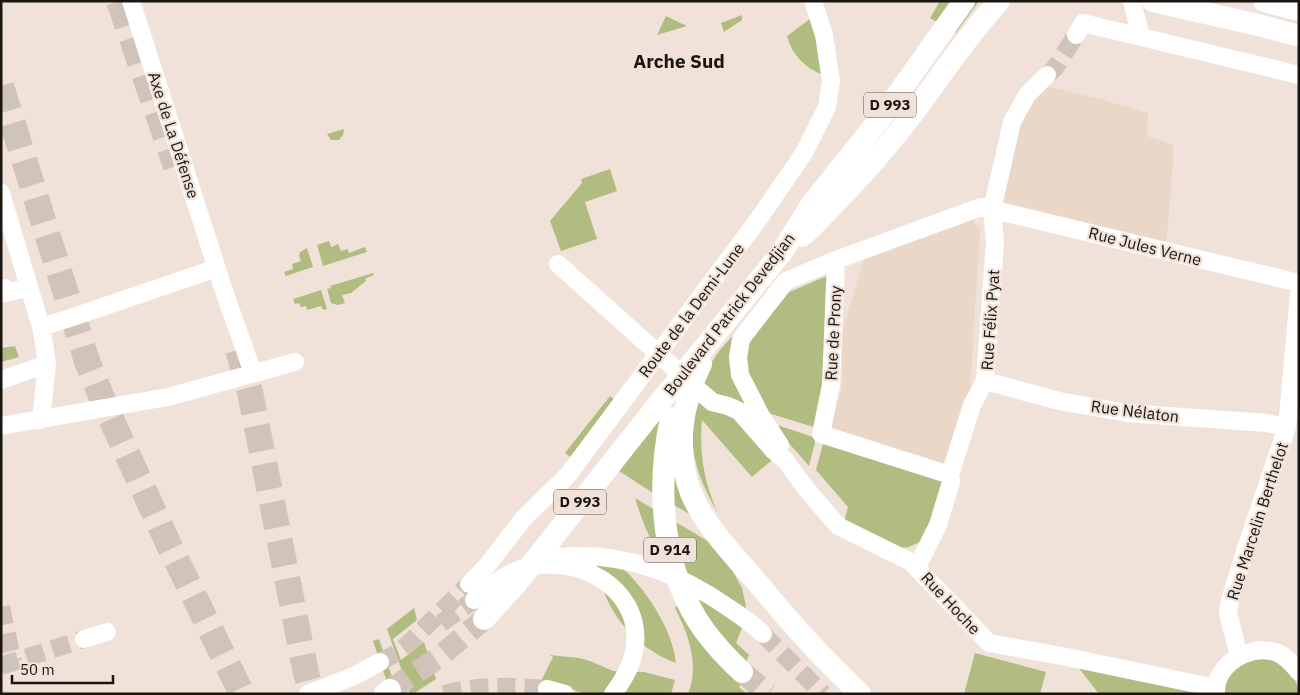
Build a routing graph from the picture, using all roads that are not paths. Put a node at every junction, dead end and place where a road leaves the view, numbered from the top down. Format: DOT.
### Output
graph roads {
  1 [pos="131,1"];
  2 [pos="812,1"];
  3 [pos="964,1"];
  4 [pos="999,1"];
  5 [pos="1132,1"];
  6 [pos="1153,1"];
  7 [pos="1264,1"];
  8 [pos="1299,10"];
  9 [pos="1079,29"];
  10 [pos="1299,36"];
  11 [pos="1141,37"];
  12 [pos="1047,75"];
  13 [pos="1299,75"];
  14 [pos="1,193"];
  15 [pos="992,210"];
  16 [pos="782,252"];
  17 [pos="836,260"];
  18 [pos="558,264"];
  19 [pos="217,268"];
  20 [pos="1299,283"];
  21 [pos="1299,295"];
  22 [pos="41,326"];
  23 [pos="719,329"];
  24 [pos="295,362"];
  25 [pos="47,364"];
  26 [pos="253,374"];
  27 [pos="1,380"];
  28 [pos="985,381"];
  29 [pos="675,384"];
  30 [pos="41,420"];
  31 [pos="1,426"];
  32 [pos="1287,427"];
  33 [pos="782,458"];
  34 [pos="950,475"];
  35 [pos="557,561"];
  36 [pos="917,567"];
  37 [pos="475,601"];
  38 [pos="108,632"];
  39 [pos="762,634"];
  40 [pos="84,639"];
  41 [pos="1239,656"];
  42 [pos="380,662"];
  43 [pos="742,672"];
  44 [pos="1299,672"];
  45 [pos="547,690"];
  46 [pos="1216,691"];
  47 [pos="308,694"];
  48 [pos="565,694"];
  49 [pos="613,694"];
  50 [pos="860,694"];
  1 -- 19 [label="street, Axe de La Défense"];
  2 -- 37 [label="street, Route de la Demi-Lune"];
  3 -- 16 [label="main road, Boulevard Patrick Devedjian / D 993"];
  4 -- 16 [label="main road"];
  5 -- 11 [label="street"];
  6 -- 10 [label="main road"];
  7 -- 8 [label="main road"];
  9 -- 11 [label="street"];
  11 -- 13 [label="street"];
  12 -- 15 [label="street, Rue Félix Pyat"];
  14 -- 22 [label="street"];
  15 -- 17 [label="street"];
  15 -- 20 [label="street, Rue Jules Verne"];
  15 -- 28 [label="street, Rue Félix Pyat"];
  16 -- 23 [label="main road, Boulevard Patrick Devedjian / D 993"];
  17 -- 33 [label="street, Rue Hoche"];
  17 -- 34 [label="street, Rue de Prony"];
  18 -- 33 [label="street, Rue Hoche"];
  19 -- 22 [label="street"];
  19 -- 26 [label="street, Axe de La Défense"];
  21 -- 32 [label="street, Rue Marcelin Berthelot"];
  22 -- 25 [label="street"];
  23 -- 29 [label="main road, Boulevard Patrick Devedjian / D 993"];
  23 -- 50 [label="main road"];
  24 -- 26 [label="street"];
  25 -- 27 [label="street"];
  25 -- 30 [label="street"];
  26 -- 30 [label="street"];
  28 -- 32 [label="street, Rue Nélaton"];
  28 -- 34 [label="street, Rue Félix Pyat"];
  29 -- 37 [label="main road, Boulevard Patrick Devedjian / D 993"];
  29 -- 43 [label="main road, D 914"];
  30 -- 31 [label="street"];
  32 -- 41 [label="street, Rue Marcelin Berthelot"];
  33 -- 36 [label="street, Rue Hoche"];
  34 -- 36 [label="street, Rue Félix Pyat"];
  35 -- 37 [label="street"];
  35 -- 39 [label="street"];
  35 -- 49 [label="street"];
  36 -- 46 [label="street, Rue Hoche"];
  38 -- 40 [label="street"];
  41 -- 44 [label="street"];
  41 -- 46 [label="street"];
  42 -- 47 [label="street"];
  45 -- 48 [label="street"];
}
